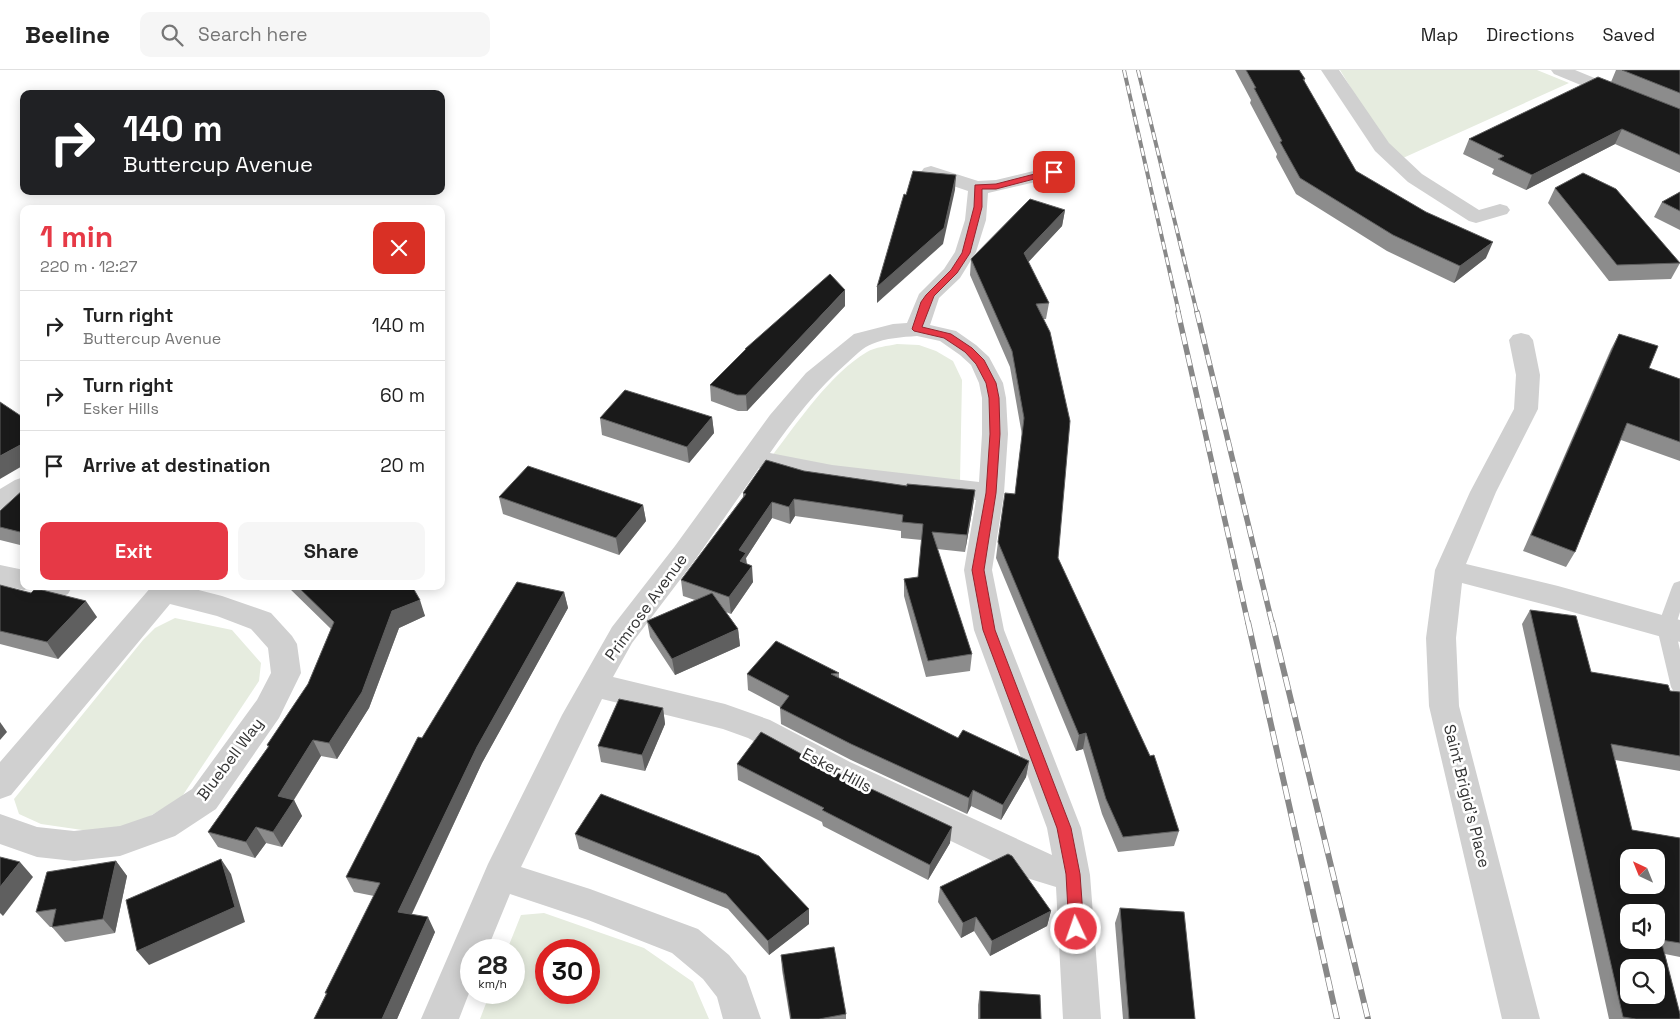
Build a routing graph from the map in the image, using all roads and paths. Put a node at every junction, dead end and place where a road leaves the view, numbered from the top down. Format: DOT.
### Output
graph roads {
  1 [pos="1330,70"];
  2 [pos="1560,70"];
  3 [pos="1680,120"];
  4 [pos="931,172"];
  5 [pos="1054,172"];
  6 [pos="978,187"];
  7 [pos="1500,210"];
  8 [pos="917,329"];
  9 [pos="1521,340"];
  10 [pos="752,458"];
  11 [pos="20,488"];
  12 [pos="991,493"];
  13 [pos="0,501"];
  14 [pos="1449,570"];
  15 [pos="0,575"];
  16 [pos="20,579"];
  17 [pos="1680,587"];
  18 [pos="166,590"];
  19 [pos="170,590"];
  20 [pos="1673,629"];
  21 [pos="594,685"];
  22 [pos="1680,687"];
  23 [pos="0,785"];
  24 [pos="0,829"];
  25 [pos="1073,874"];
  26 [pos="500,875"];
  27 [pos="440,1019"];
  28 [pos="742,1019"];
  29 [pos="1082,1019"];
  30 [pos="1521,1019"];
  1 -- 7 [label="street"];
  2 -- 3 [label="street"];
  4 -- 6 [label="street"];
  5 -- 6 [label="street"];
  6 -- 8 [label="street"];
  8 -- 10 [label="street, Primrose Avenue"];
  8 -- 12 [label="street"];
  9 -- 14 [label="street, Saint Brigid's Place"];
  10 -- 12 [label="street"];
  10 -- 21 [label="street, Primrose Avenue"];
  11 -- 13 [label="street"];
  12 -- 25 [label="street"];
  14 -- 20 [label="street"];
  14 -- 30 [label="street, Saint Brigid's Place"];
  15 -- 16 [label="street"];
  17 -- 20 [label="lane"];
  18 -- 23 [label="street, Bluebell Way"];
  19 -- 24 [label="street, Bluebell Way"];
  20 -- 22 [label="lane"];
  21 -- 25 [label="street, Esker Hills"];
  21 -- 26 [label="street, Primrose Avenue"];
  25 -- 29 [label="street"];
  26 -- 27 [label="street, Primrose Avenue"];
  26 -- 28 [label="street"];
}
